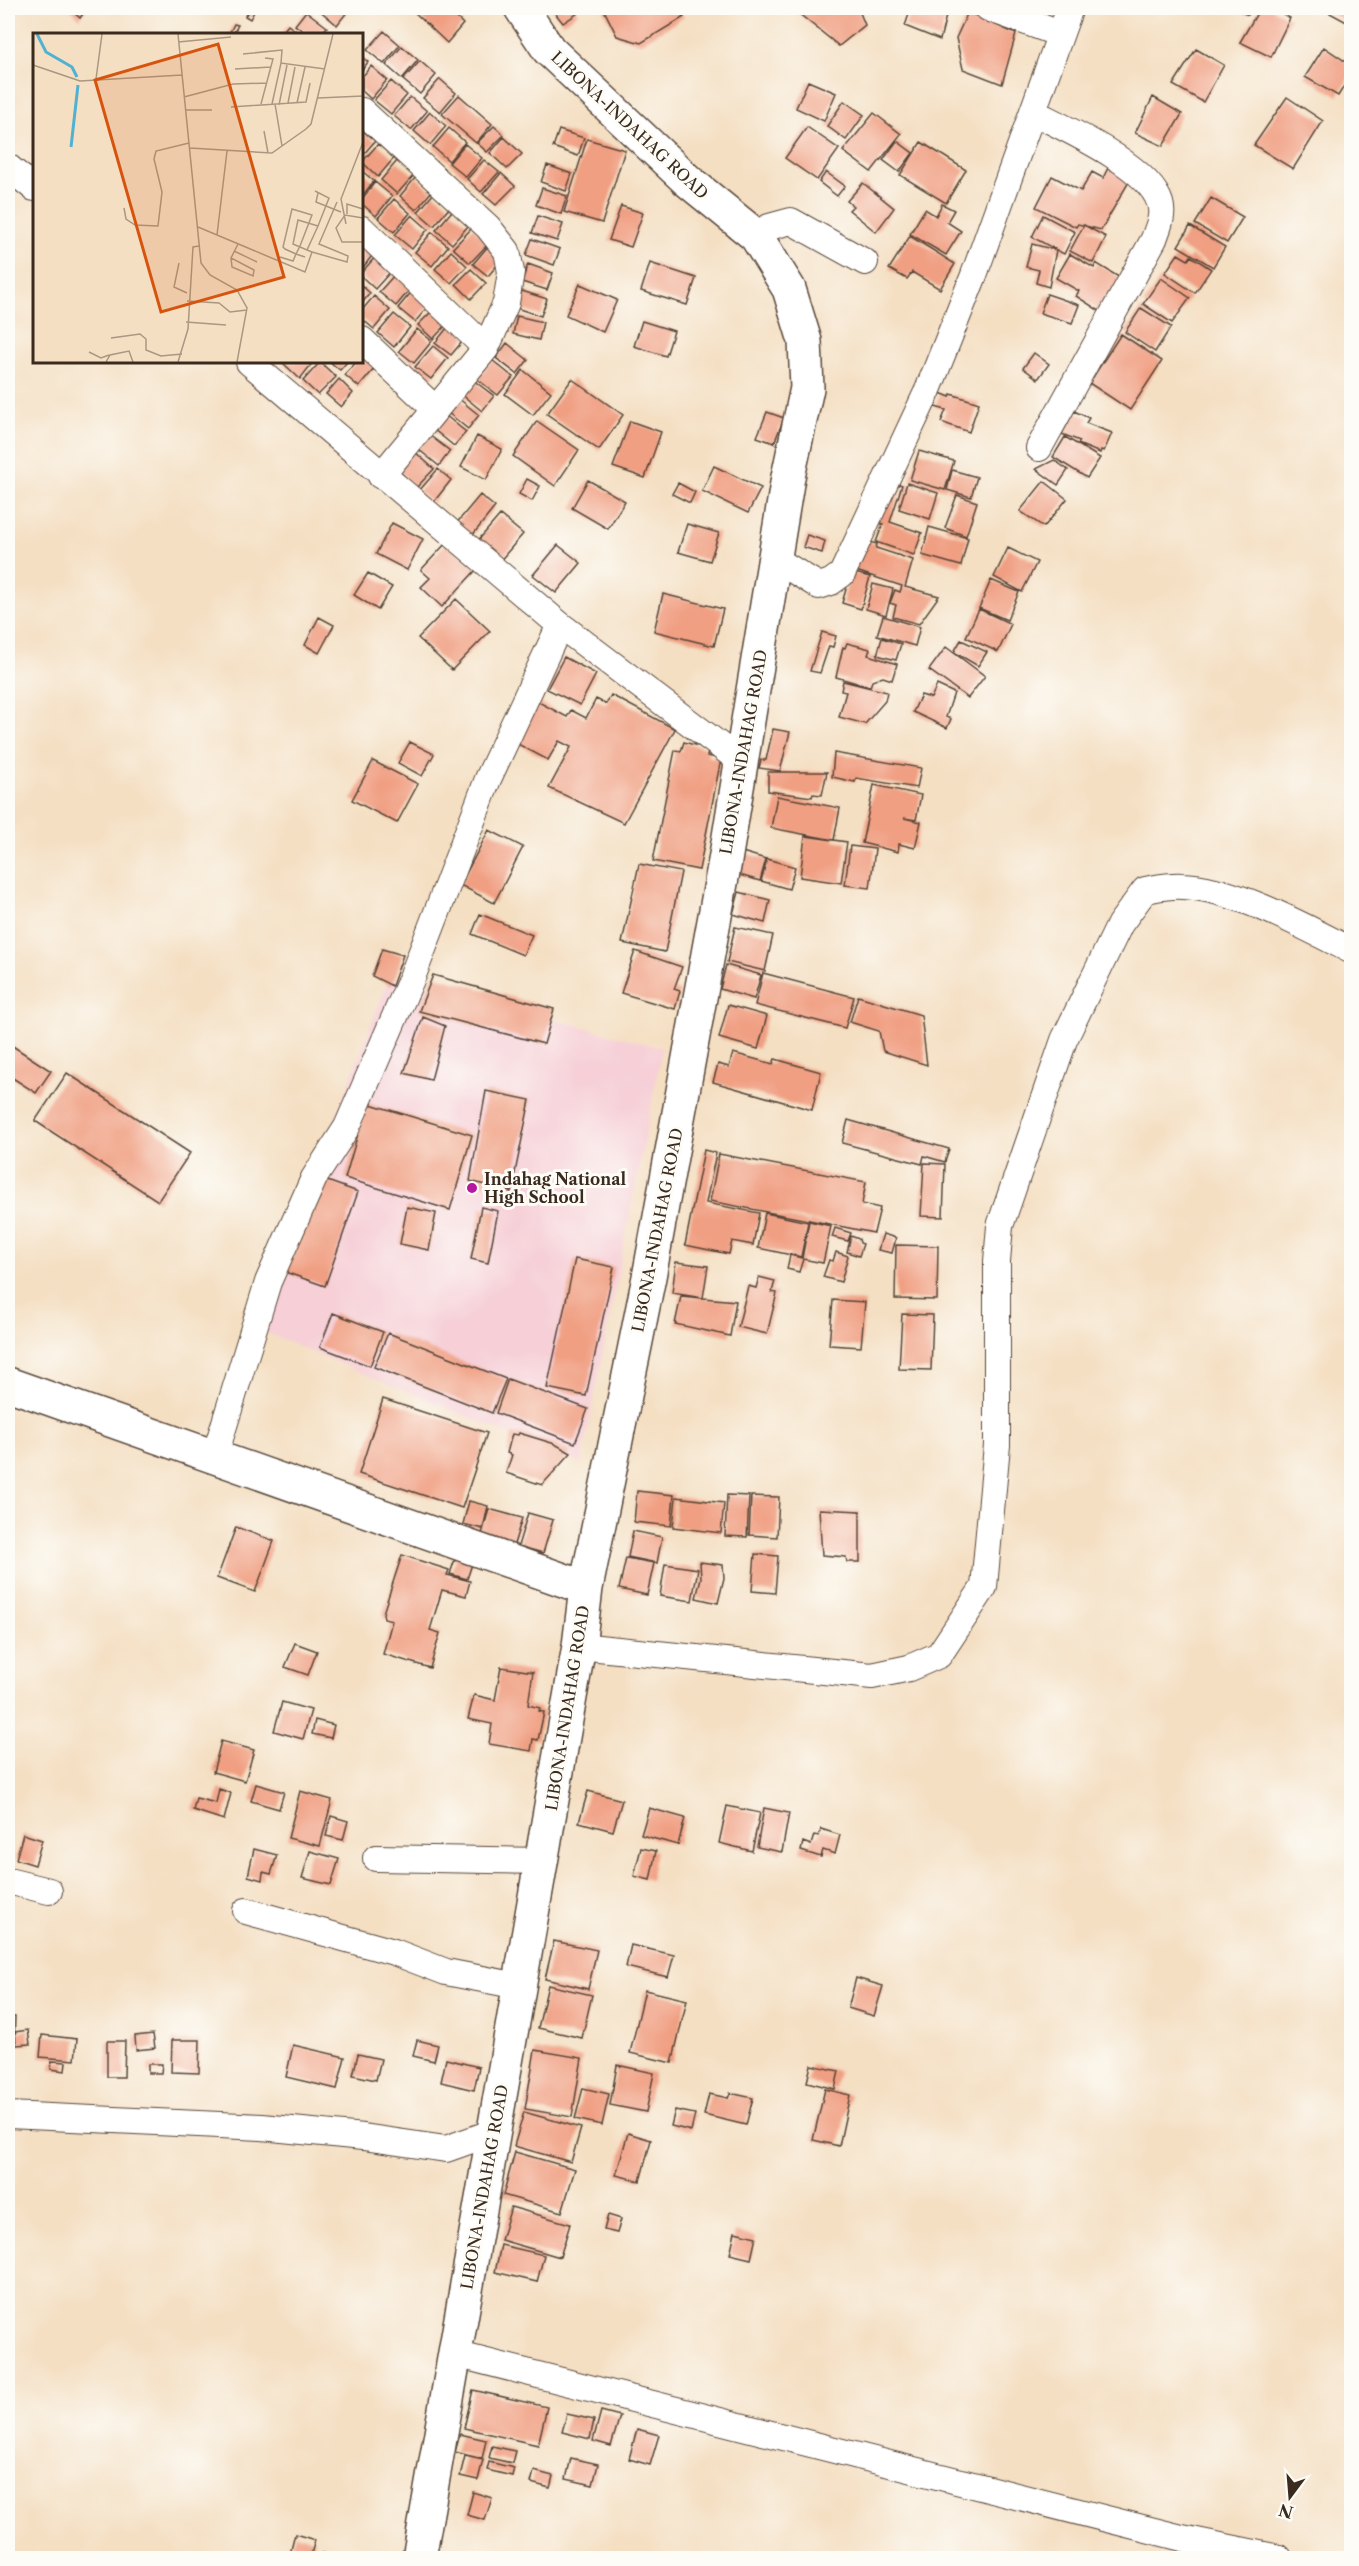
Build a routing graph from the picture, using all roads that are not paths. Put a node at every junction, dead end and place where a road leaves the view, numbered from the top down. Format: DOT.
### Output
graph roads {
  1 [pos="521,8"];
  2 [pos="988,8"];
  3 [pos="1070,8"];
  4 [pos="1060,34"];
  5 [pos="363,112"];
  6 [pos="1033,112"];
  7 [pos="8,167"];
  8 [pos="33,187"];
  9 [pos="363,230"];
  10 [pos="756,237"];
  11 [pos="865,262"];
  12 [pos="363,341"];
  13 [pos="486,348"];
  14 [pos="250,363"];
  15 [pos="434,408"];
  16 [pos="1039,448"];
  17 [pos="381,476"];
  18 [pos="775,559"];
  19 [pos="560,626"];
  20 [pos="743,763"];
  21 [pos="1352,951"];
  22 [pos="8,1384"];
  23 [pos="215,1455"];
  24 [pos="586,1588"];
  25 [pos="579,1646"];
  26 [pos="376,1858"];
  27 [pos="541,1861"];
  28 [pos="8,1881"];
  29 [pos="49,1892"];
  30 [pos="246,1911"];
  31 [pos="519,1986"];
  32 [pos="8,2115"];
  33 [pos="494,2132"];
  34 [pos="455,2354"];
  35 [pos="419,2559"];
  36 [pos="1279,2559"];
  1 -- 10 [label="main road, LIBONA-INDAHAG ROAD"];
  2 -- 4 [label="street"];
  3 -- 4 [label="street"];
  4 -- 6 [label="street"];
  5 -- 13 [label="street"];
  6 -- 16 [label="street"];
  6 -- 18 [label="street"];
  7 -- 8 [label="street"];
  9 -- 13 [label="street"];
  10 -- 11 [label="street"];
  10 -- 18 [label="main road, LIBONA-INDAHAG ROAD"];
  12 -- 15 [label="street"];
  13 -- 15 [label="street"];
  14 -- 17 [label="street"];
  15 -- 17 [label="street"];
  17 -- 19 [label="street"];
  18 -- 20 [label="main road, LIBONA-INDAHAG ROAD"];
  19 -- 20 [label="street"];
  19 -- 23 [label="street"];
  20 -- 24 [label="main road, LIBONA-INDAHAG ROAD"];
  21 -- 25 [label="street"];
  22 -- 23 [label="main road"];
  23 -- 24 [label="main road"];
  24 -- 25 [label="main road, LIBONA-INDAHAG ROAD"];
  25 -- 27 [label="main road, LIBONA-INDAHAG ROAD"];
  26 -- 27 [label="street"];
  27 -- 31 [label="main road, LIBONA-INDAHAG ROAD"];
  28 -- 29 [label="street"];
  30 -- 31 [label="street"];
  31 -- 33 [label="main road, LIBONA-INDAHAG ROAD"];
  32 -- 33 [label="street"];
  33 -- 34 [label="main road, LIBONA-INDAHAG ROAD"];
  34 -- 35 [label="main road, LIBONA-INDAHAG ROAD"];
  34 -- 36 [label="street"];
}
